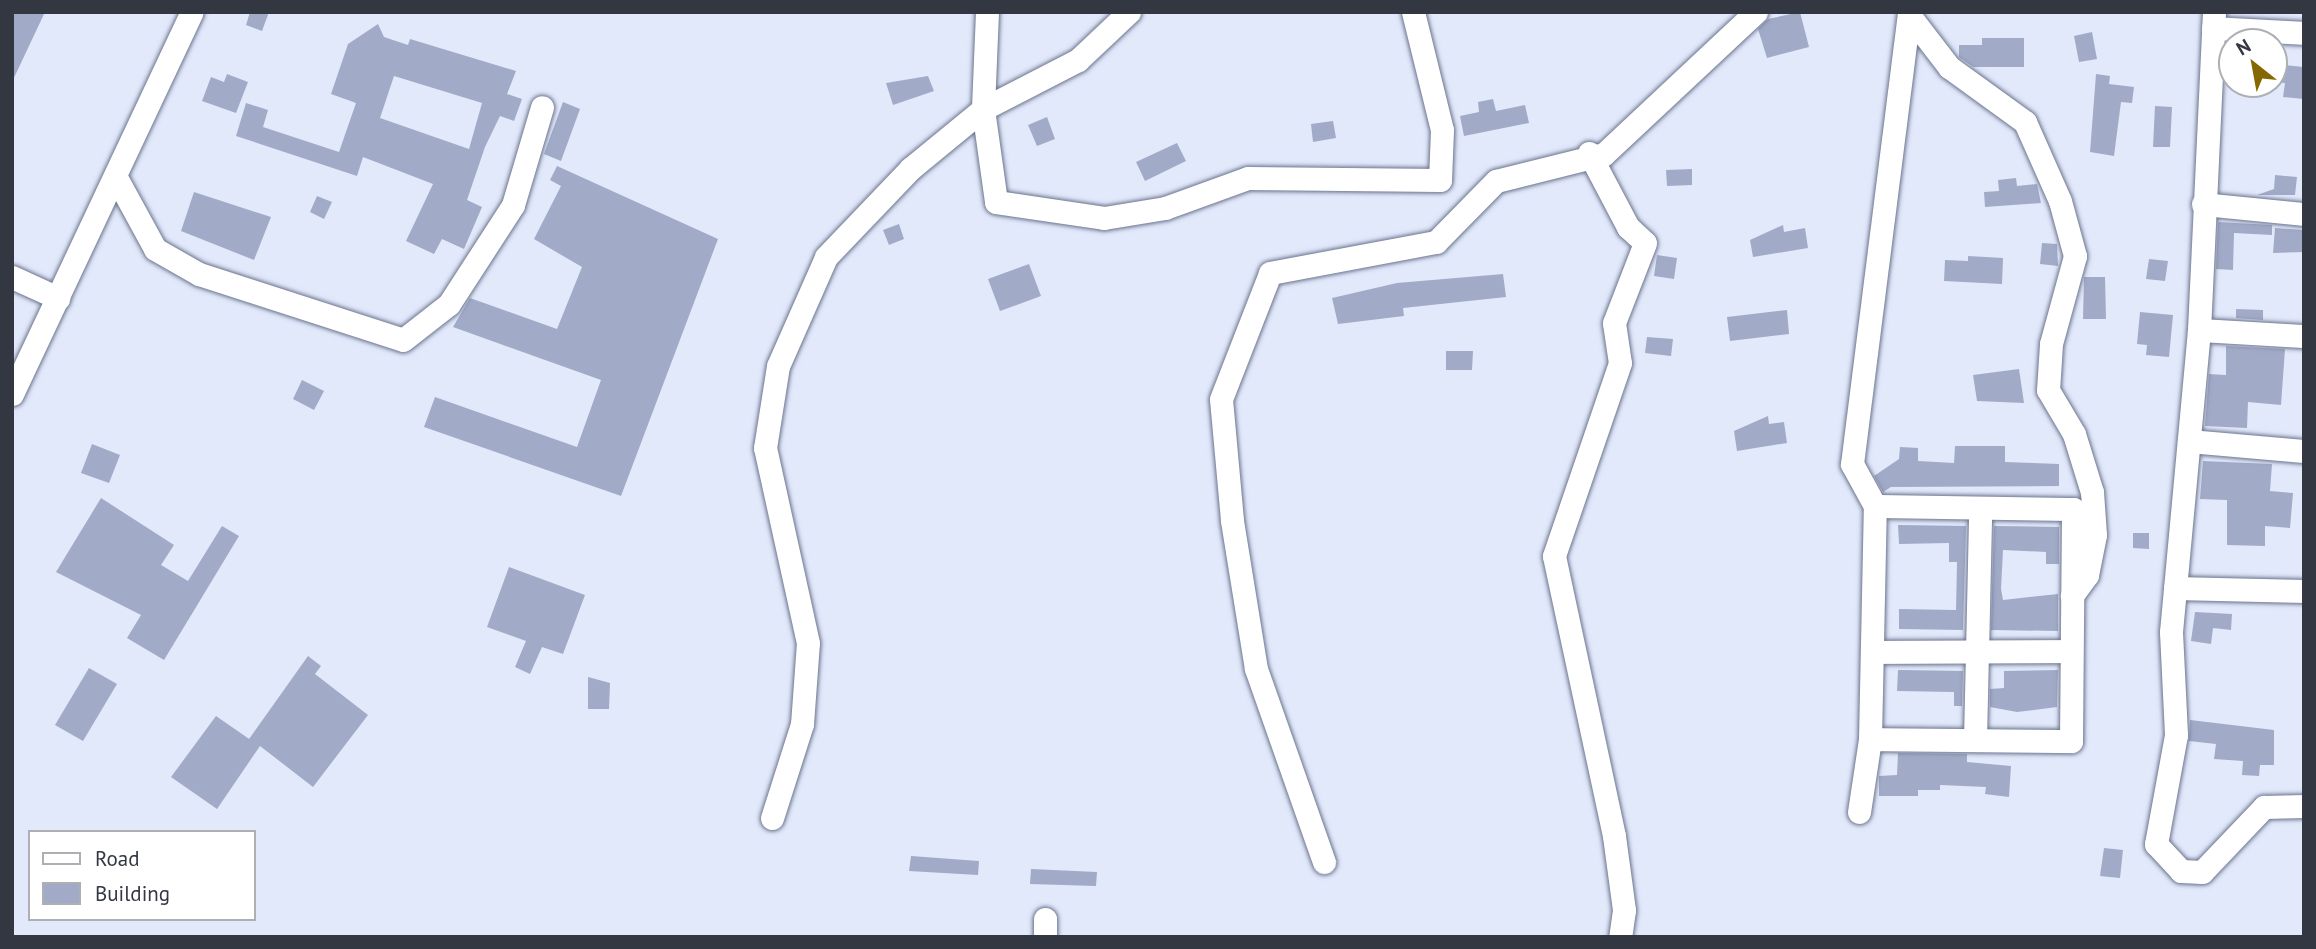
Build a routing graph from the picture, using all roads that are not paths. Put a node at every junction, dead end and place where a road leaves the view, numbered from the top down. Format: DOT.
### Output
graph roads {
  1 [pos="192,12"];
  2 [pos="987,12"];
  3 [pos="1129,12"];
  4 [pos="1413,12"];
  5 [pos="1756,12"];
  6 [pos="1909,14"];
  7 [pos="2213,20"];
  8 [pos="2304,33"];
  9 [pos="542,107"];
  10 [pos="983,109"];
  11 [pos="1590,153"];
  12 [pos="118,181"];
  13 [pos="2203,204"];
  14 [pos="2304,214"];
  15 [pos="12,277"];
  16 [pos="58,298"];
  17 [pos="2199,330"];
  18 [pos="2304,336"];
  19 [pos="12,394"];
  20 [pos="2189,441"];
  21 [pos="2304,451"];
  22 [pos="1875,506"];
  23 [pos="1980,511"];
  24 [pos="2175,588"];
  25 [pos="2304,591"];
  26 [pos="2072,596"];
  27 [pos="2071,651"];
  28 [pos="1872,652"];
  29 [pos="1978,652"];
  30 [pos="1870,739"];
  31 [pos="1975,740"];
  32 [pos="2304,806"];
  33 [pos="1859,812"];
  34 [pos="772,818"];
  35 [pos="1324,863"];
  36 [pos="1620,937"];
  1 -- 12 [label="street"];
  2 -- 10 [label="street"];
  3 -- 10 [label="street"];
  4 -- 10 [label="street"];
  5 -- 11 [label="street"];
  6 -- 22 [label="street"];
  6 -- 26 [label="street"];
  7 -- 8 [label="street"];
  7 -- 13 [label="street"];
  9 -- 12 [label="street"];
  10 -- 34 [label="street"];
  11 -- 35 [label="street"];
  11 -- 36 [label="street"];
  12 -- 16 [label="street"];
  13 -- 14 [label="street"];
  13 -- 17 [label="street"];
  15 -- 16 [label="street"];
  16 -- 19 [label="street"];
  17 -- 18 [label="street"];
  17 -- 20 [label="street"];
  20 -- 21 [label="street"];
  20 -- 24 [label="street"];
  22 -- 23 [label="street"];
  22 -- 28 [label="street"];
  23 -- 26 [label="street"];
  23 -- 29 [label="street"];
  24 -- 25 [label="street"];
  24 -- 32 [label="street"];
  26 -- 27 [label="street"];
  27 -- 29 [label="street"];
  27 -- 31 [label="street"];
  28 -- 29 [label="street"];
  28 -- 30 [label="street"];
  29 -- 31 [label="street"];
  30 -- 31 [label="street"];
  30 -- 33 [label="street"];
}
